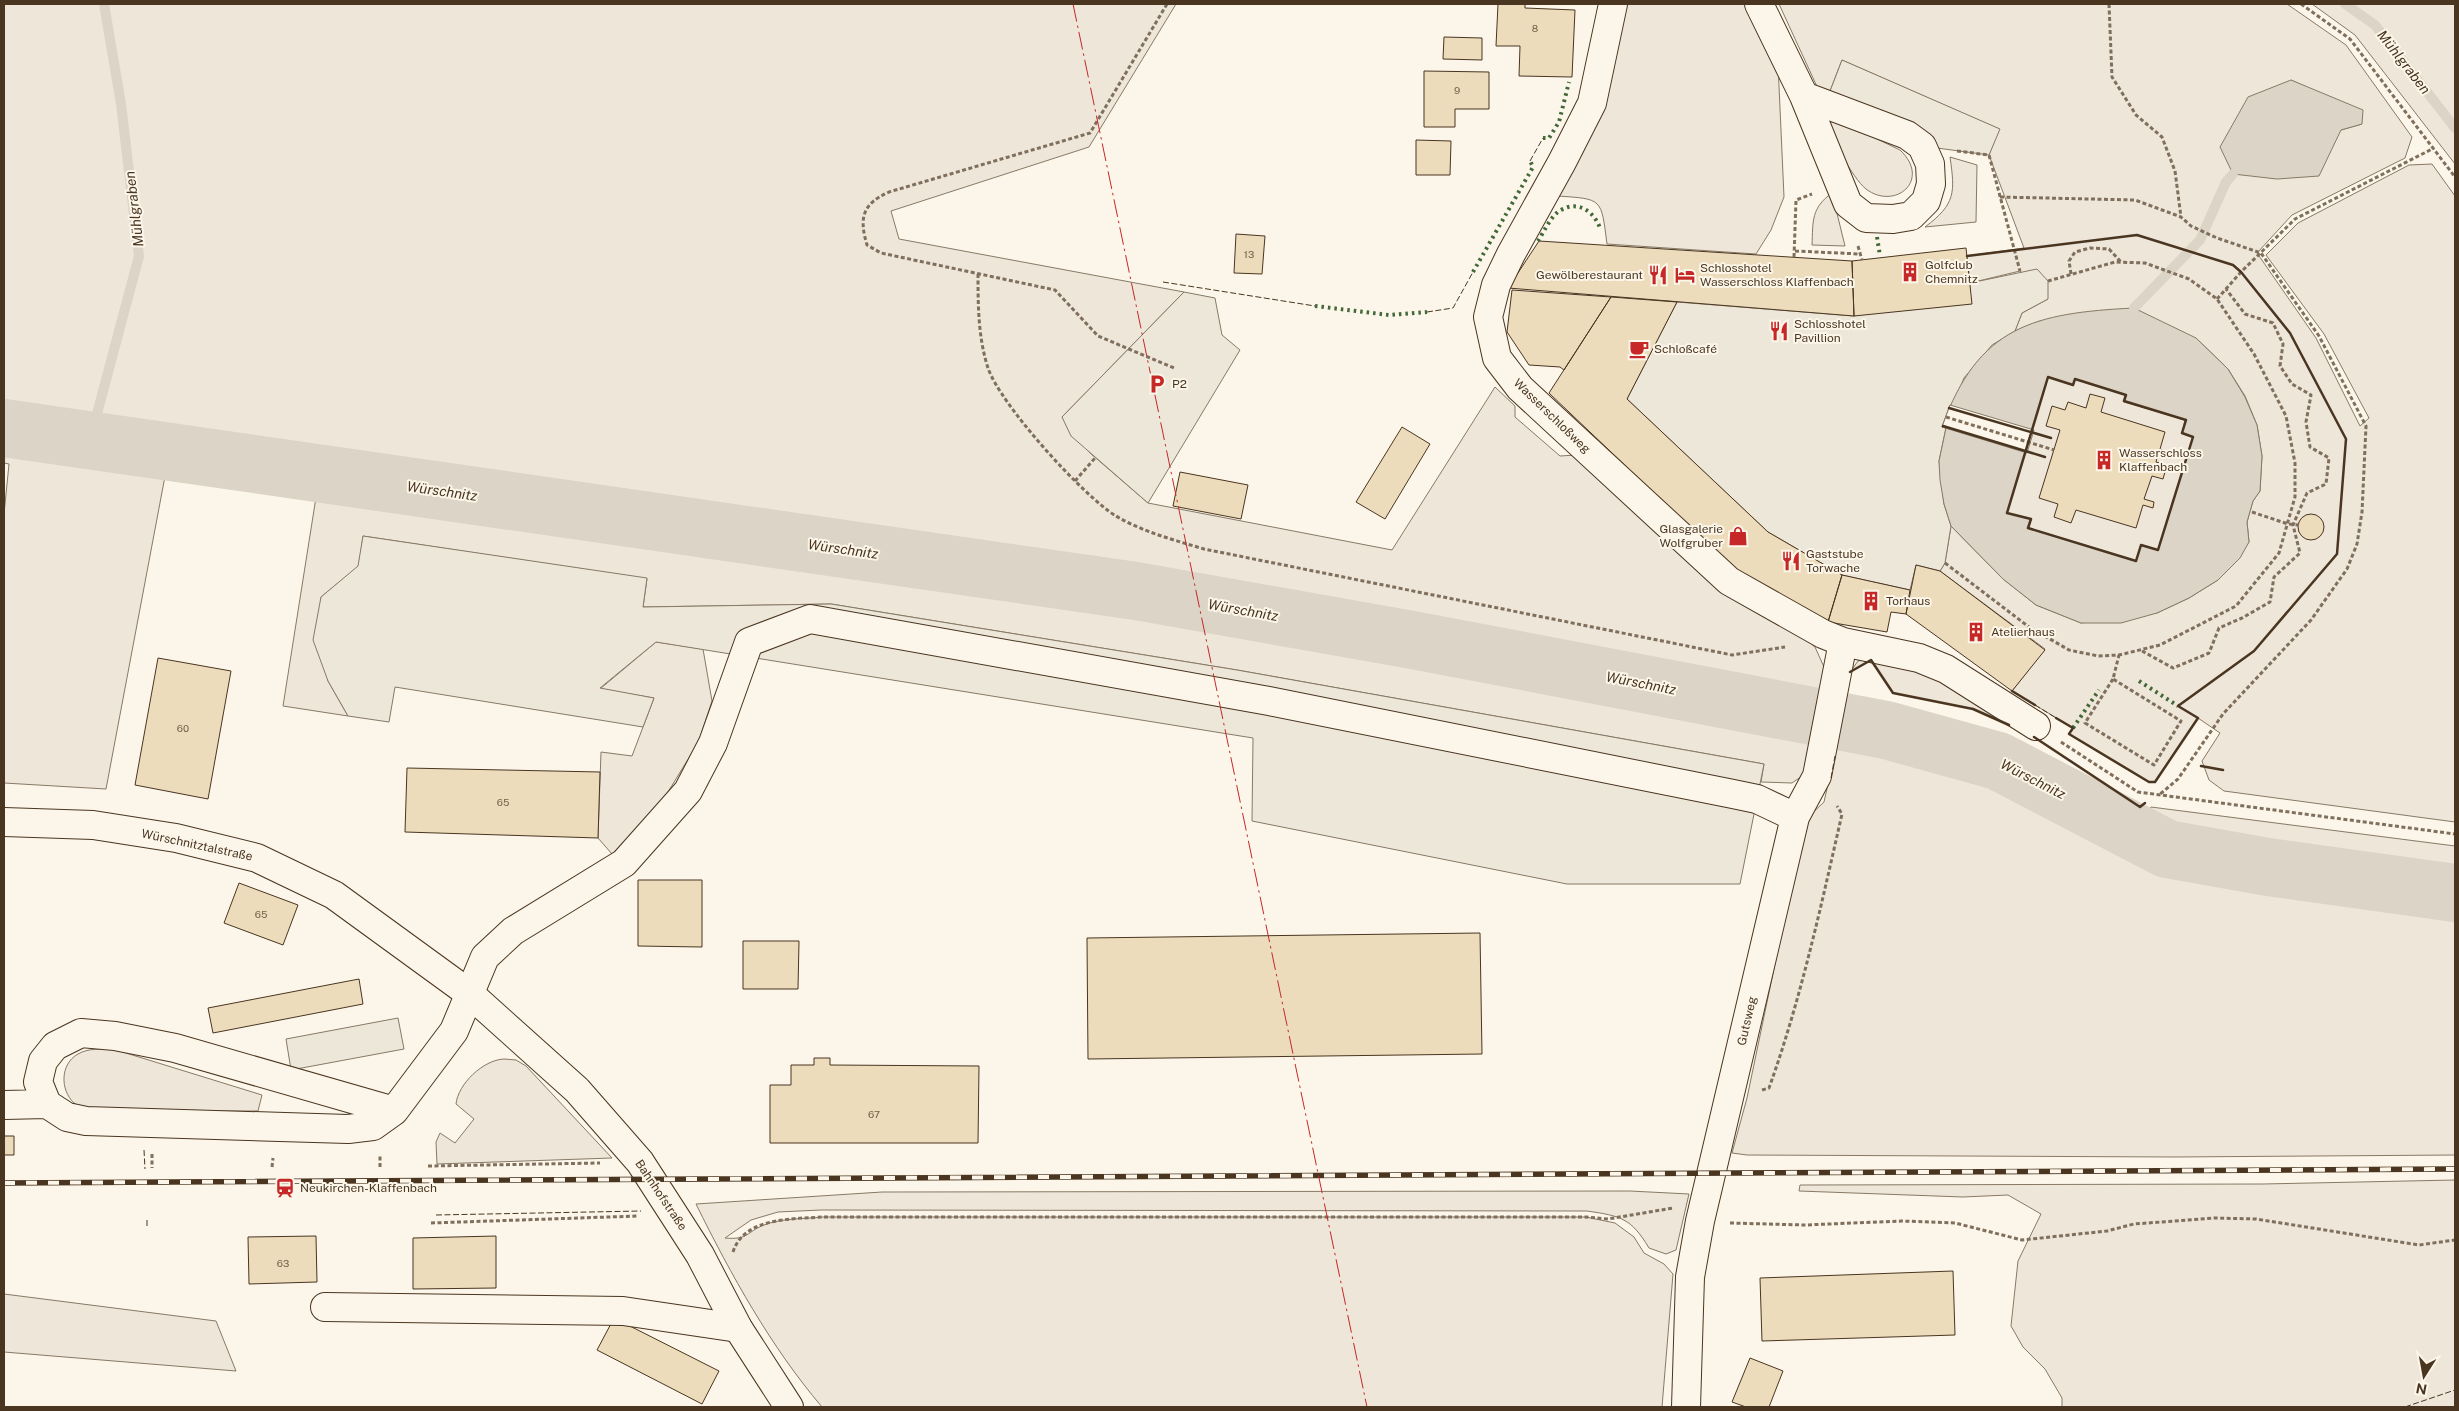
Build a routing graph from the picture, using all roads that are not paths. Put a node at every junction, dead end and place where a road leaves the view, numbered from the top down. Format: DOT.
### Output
graph roads {
  1 [pos="1613,4"];
  2 [pos="1759,4"];
  3 [pos="1804,96"];
  4 [pos="1833,638"];
  5 [pos="2036,726"];
  6 [pos="1795,817"];
  7 [pos="4,822"];
  8 [pos="470,994"];
  9 [pos="47,1104"];
  10 [pos="4,1105"];
  11 [pos="394,1111"];
  12 [pos="325,1307"];
  13 [pos="738,1328"];
  14 [pos="789,1407"];
  15 [pos="1686,1407"];
  1 -- 4 [label="street, Wasserschloßweg"];
  2 -- 3 [label="street"];
  3 -- 3 [label="street"];
  4 -- 5 [label="street, Wasserschloßweg"];
  4 -- 6 [label="street, Gutsweg"];
  6 -- 8 [label="street"];
  6 -- 15 [label="street, Gutsweg"];
  7 -- 8 [label="street, Würschnitztalstraße"];
  8 -- 11 [label="street"];
  8 -- 13 [label="street, Bahnhofstraße"];
  9 -- 10 [label="street"];
  9 -- 11 [label="street"];
  9 -- 11 [label="street"];
  12 -- 13 [label="street"];
  13 -- 14 [label="street, Bahnhofstraße"];
}
